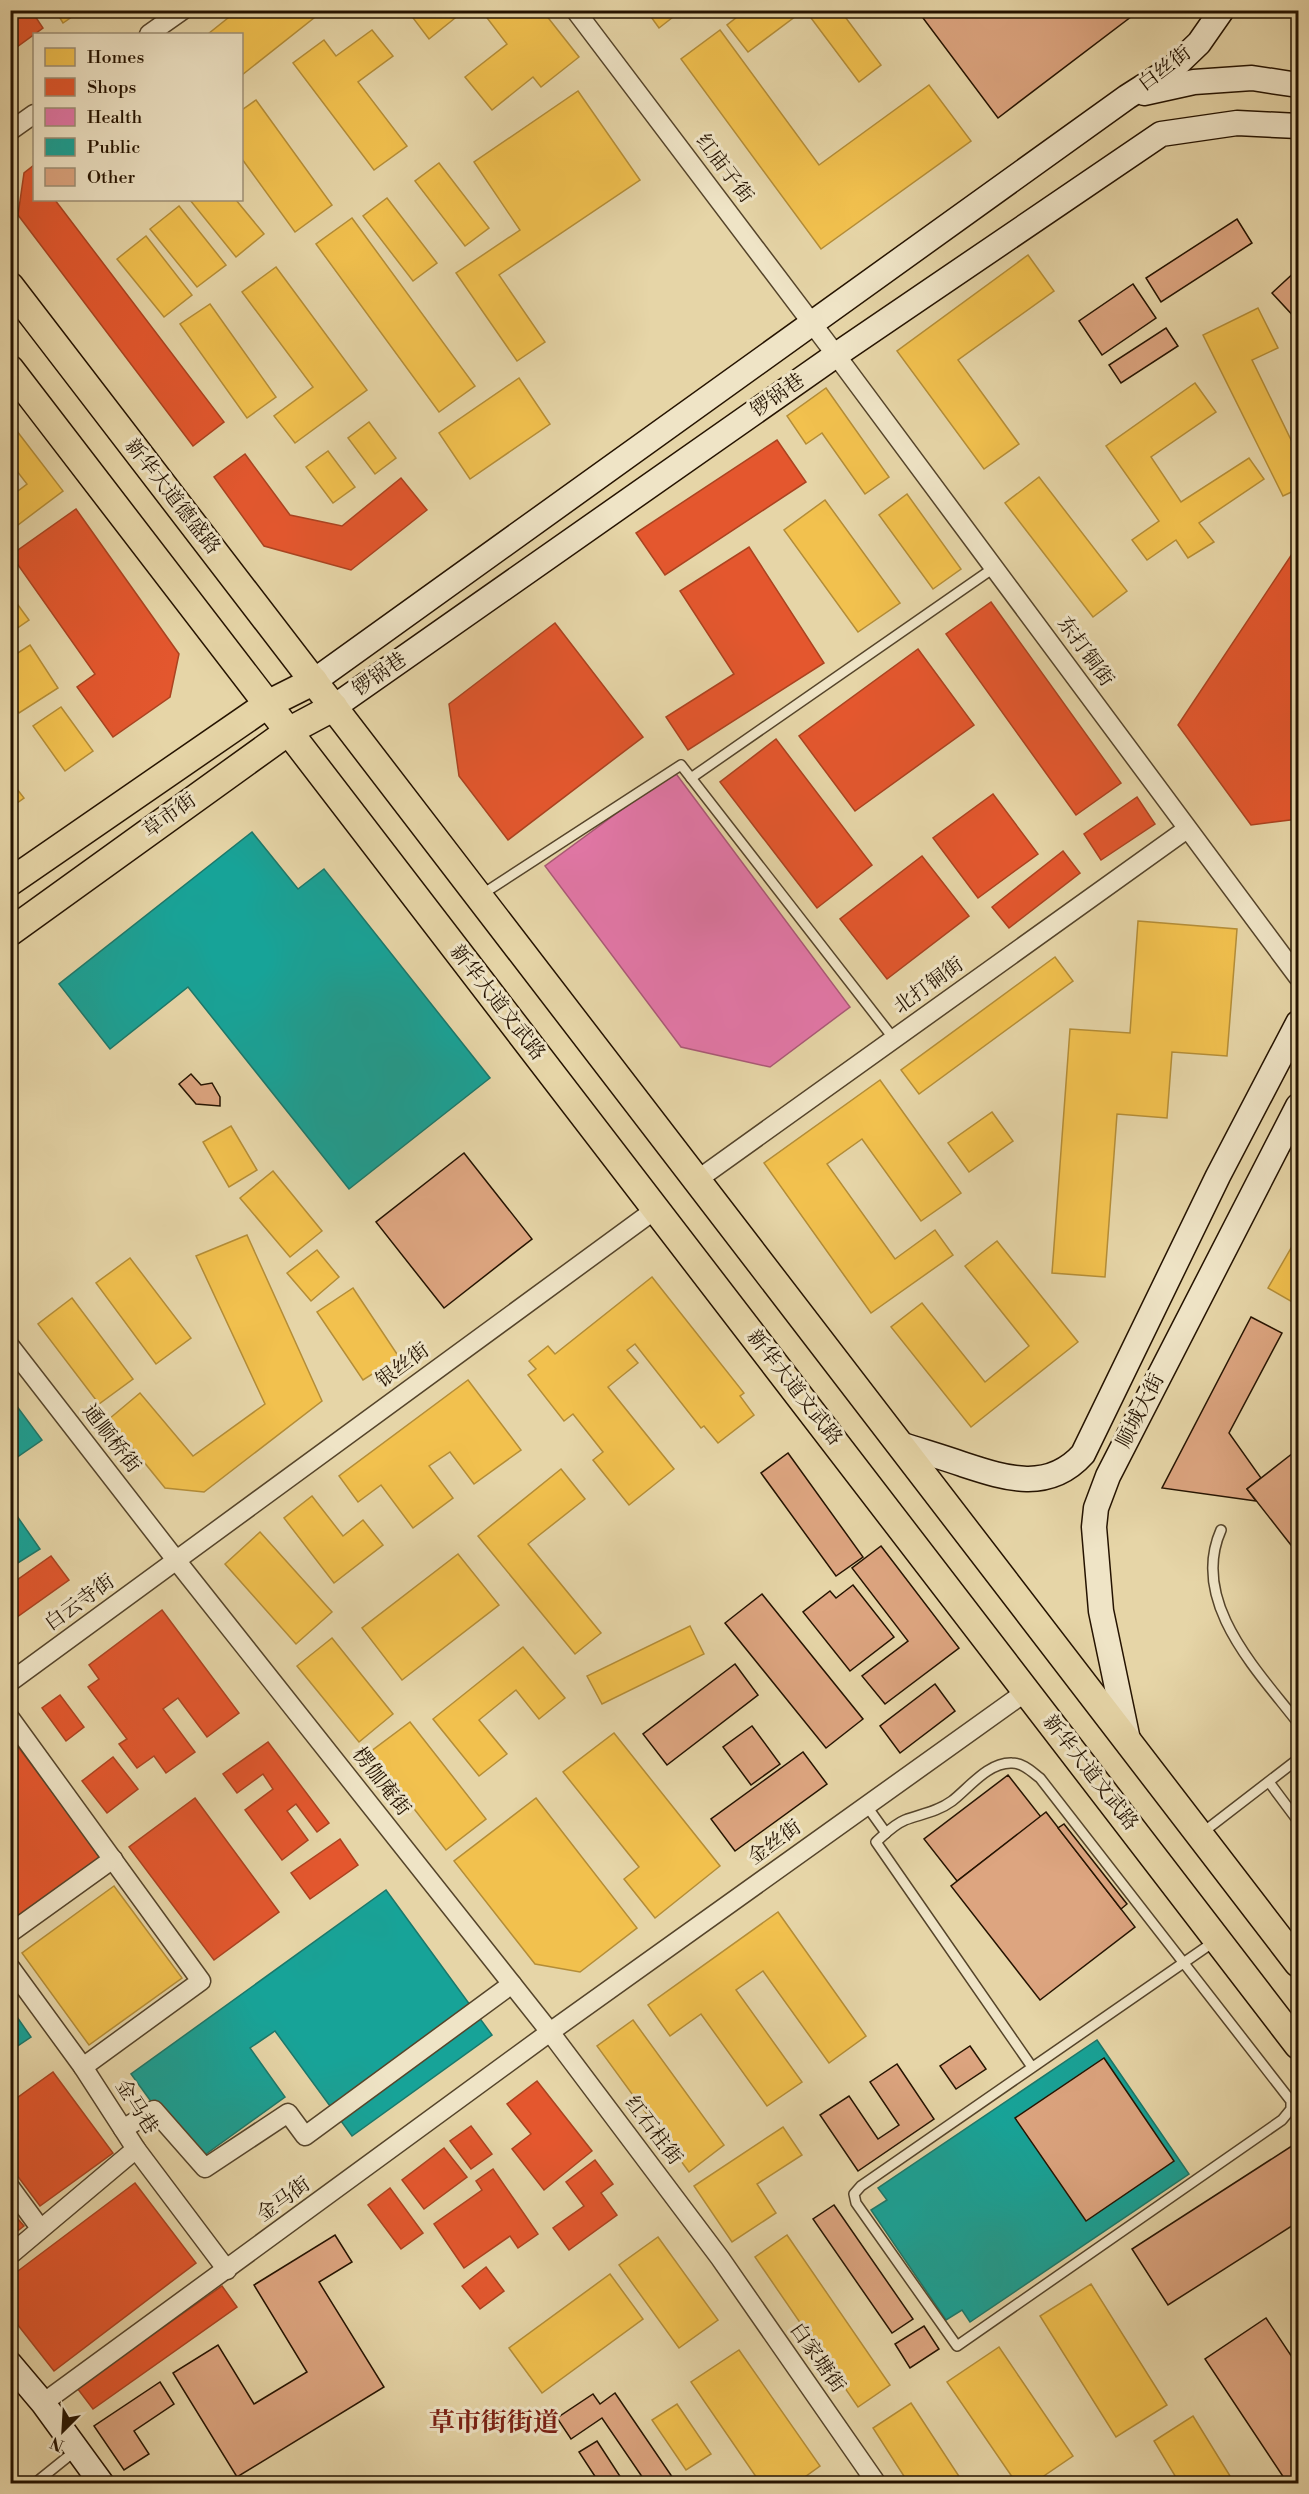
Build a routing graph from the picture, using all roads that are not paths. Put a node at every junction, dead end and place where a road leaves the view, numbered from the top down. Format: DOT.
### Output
graph roads {
  1 [pos="183,10"];
  2 [pos="575,10"];
  3 [pos="1222,10"];
  4 [pos="150,33"];
  5 [pos="1299,85"];
  6 [pos="1126,97"];
  7 [pos="33,115"];
  8 [pos="1299,126"];
  9 [pos="10,131"];
  10 [pos="10,286"];
  11 [pos="812,322"];
  12 [pos="836,355"];
  13 [pos="10,369"];
  14 [pos="994,567"];
  15 [pos="314,681"];
  16 [pos="268,704"];
  17 [pos="334,707"];
  18 [pos="289,731"];
  19 [pos="691,778"];
  20 [pos="1187,828"];
  21 [pos="10,882"];
  22 [pos="479,896"];
  23 [pos="10,932"];
  24 [pos="1299,977"];
  25 [pos="1299,1023"];
  26 [pos="894,1039"];
  27 [pos="1299,1106"];
  28 [pos="697,1180"];
  29 [pos="656,1209"];
  30 [pos="10,1346"];
  31 [pos="900,1444"];
  32 [pos="1221,1530"];
  33 [pos="176,1560"];
  34 [pos="10,1682"];
  35 [pos="1027,1691"];
  36 [pos="10,1718"];
  37 [pos="1299,1723"];
  38 [pos="1128,1740"];
  39 [pos="1299,1760"];
  40 [pos="1269,1782"];
  41 [pos="866,1805"];
  42 [pos="1299,1821"];
  43 [pos="886,1833"];
  44 [pos="1200,1835"];
  45 [pos="113,1859"];
  46 [pos="10,1933"];
  47 [pos="1217,1940"];
  48 [pos="1184,1963"];
  49 [pos="1299,1963"];
  50 [pos="10,1967"];
  51 [pos="512,1984"];
  52 [pos="550,2032"];
  53 [pos="1299,2045"];
  54 [pos="83,2067"];
  55 [pos="1032,2067"];
  56 [pos="123,2129"];
  57 [pos="136,2149"];
  58 [pos="10,2187"];
  59 [pos="40,2228"];
  60 [pos="10,2255"];
  61 [pos="720,2258"];
  62 [pos="227,2270"];
  63 [pos="10,2364"];
  64 [pos="43,2403"];
  65 [pos="77,2449"];
  66 [pos="34,2484"];
  67 [pos="102,2484"];
  68 [pos="877,2484"];
  1 -- 4 [label="street"];
  2 -- 11 [label="street, 红庙子街"];
  3 -- 6 [label="main road, 白丝街"];
  5 -- 6 [label="main road"];
  6 -- 11 [label="main road, 锣锅巷"];
  7 -- 9 [label="street"];
  8 -- 12 [label="main road, 锣锅巷"];
  10 -- 15 [label="main road, 新华大道德盛路"];
  11 -- 12 [label="street, 红庙子街"];
  11 -- 15 [label="main road, 锣锅巷"];
  12 -- 14 [label="street, 东打铜街"];
  12 -- 17 [label="main road, 锣锅巷"];
  13 -- 16 [label="main road"];
  14 -- 19 [label="lane"];
  14 -- 20 [label="street, 东打铜街"];
  15 -- 16 [label="main road, 草市街"];
  15 -- 17 [label="main road, 新华大道德盛路"];
  16 -- 18 [label="main road"];
  16 -- 21 [label="main road, 草市街"];
  17 -- 18 [label="main road, 草市街"];
  17 -- 22 [label="main road"];
  18 -- 23 [label="main road, 草市街"];
  18 -- 29 [label="main road, 新华大道文武路"];
  19 -- 22 [label="lane"];
  19 -- 26 [label="lane"];
  20 -- 24 [label="street, 东打铜街"];
  20 -- 26 [label="street, 北打铜街"];
  22 -- 28 [label="main road"];
  25 -- 31 [label="main road, 顺城大街"];
  26 -- 28 [label="street, 北打铜街"];
  27 -- 38 [label="main road, 顺城大街"];
  28 -- 31 [label="main road"];
  29 -- 33 [label="street, 银丝街"];
  29 -- 35 [label="main road, 新华大道文武路"];
  30 -- 33 [label="street, 通顺桥街"];
  31 -- 38 [label="main road"];
  32 -- 37 [label="lane"];
  33 -- 34 [label="street, 白云寺街"];
  33 -- 51 [label="street, 楞伽庵街"];
  35 -- 41 [label="street, 金丝街"];
  35 -- 47 [label="main road, 新华大道文武路"];
  36 -- 45 [label="street"];
  38 -- 44 [label="main road"];
  39 -- 40 [label="lane"];
  40 -- 42 [label="lane"];
  40 -- 44 [label="lane"];
  41 -- 43 [label="lane"];
  41 -- 52 [label="street, 金丝街"];
  43 -- 48 [label="lane"];
  43 -- 55 [label="lane"];
  44 -- 49 [label="main road"];
  45 -- 46 [label="street"];
  45 -- 54 [label="street"];
  47 -- 48 [label="lane"];
  47 -- 53 [label="main road, 新华大道文武路"];
  48 -- 55 [label="lane"];
  48 -- 55 [label="lane"];
  50 -- 54 [label="street, 金马巷"];
  51 -- 52 [label="street, 楞伽庵街"];
  51 -- 56 [label="street"];
  52 -- 61 [label="street, 红石柱街"];
  52 -- 62 [label="street, 金马街"];
  54 -- 56 [label="street, 金马巷"];
  56 -- 57 [label="street, 金马巷"];
  57 -- 59 [label="street"];
  57 -- 62 [label="street, 金马巷"];
  58 -- 59 [label="street"];
  59 -- 60 [label="street"];
  61 -- 68 [label="street, 白家塘街"];
  62 -- 64 [label="street, 金马街"];
  63 -- 64 [label="main road"];
  64 -- 65 [label="main road"];
  65 -- 66 [label="lane"];
  65 -- 67 [label="main road"];
}
